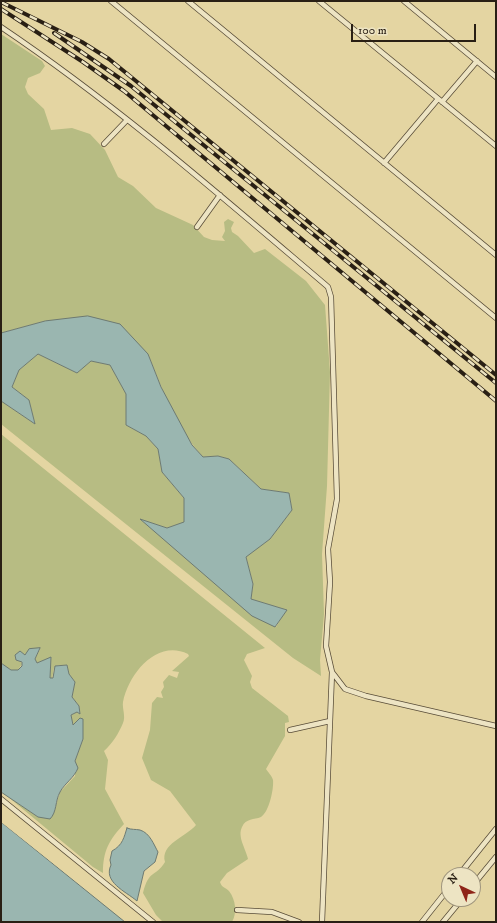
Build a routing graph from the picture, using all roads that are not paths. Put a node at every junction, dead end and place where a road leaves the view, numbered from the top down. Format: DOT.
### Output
graph roads {
  1 [pos="110,1"];
  2 [pos="188,1"];
  3 [pos="319,1"];
  4 [pos="404,1"];
  5 [pos="1,27"];
  6 [pos="477,61"];
  7 [pos="496,76"];
  8 [pos="440,100"];
  9 [pos="127,120"];
  10 [pos="104,144"];
  11 [pos="496,146"];
  12 [pos="384,163"];
  13 [pos="220,195"];
  14 [pos="197,227"];
  15 [pos="496,255"];
  16 [pos="496,318"];
  17 [pos="332,672"];
  18 [pos="330,721"];
  19 [pos="496,726"];
  20 [pos="290,730"];
  21 [pos="1,799"];
  22 [pos="496,829"];
  23 [pos="496,857"];
  24 [pos="465,867"];
  25 [pos="481,875"];
  26 [pos="441,898"];
  27 [pos="455,907"];
  28 [pos="237,910"];
  29 [pos="153,922"];
  30 [pos="299,922"];
  31 [pos="322,922"];
  32 [pos="422,922"];
  33 [pos="443,922"];
  1 -- 16 [label="lane"];
  2 -- 12 [label="lane"];
  3 -- 8 [label="lane"];
  4 -- 6 [label="lane"];
  5 -- 9 [label="lane"];
  6 -- 7 [label="lane"];
  6 -- 8 [label="lane"];
  8 -- 11 [label="lane"];
  8 -- 12 [label="lane"];
  9 -- 10 [label="lane"];
  9 -- 13 [label="lane"];
  12 -- 15 [label="lane"];
  13 -- 14 [label="lane"];
  13 -- 17 [label="lane"];
  17 -- 18 [label="lane"];
  17 -- 19 [label="lane"];
  18 -- 20 [label="lane"];
  18 -- 31 [label="lane"];
  21 -- 29 [label="lane"];
  22 -- 24 [label="lane"];
  23 -- 25 [label="lane"];
  26 -- 32 [label="lane"];
  27 -- 33 [label="lane"];
  28 -- 30 [label="lane"];
}
